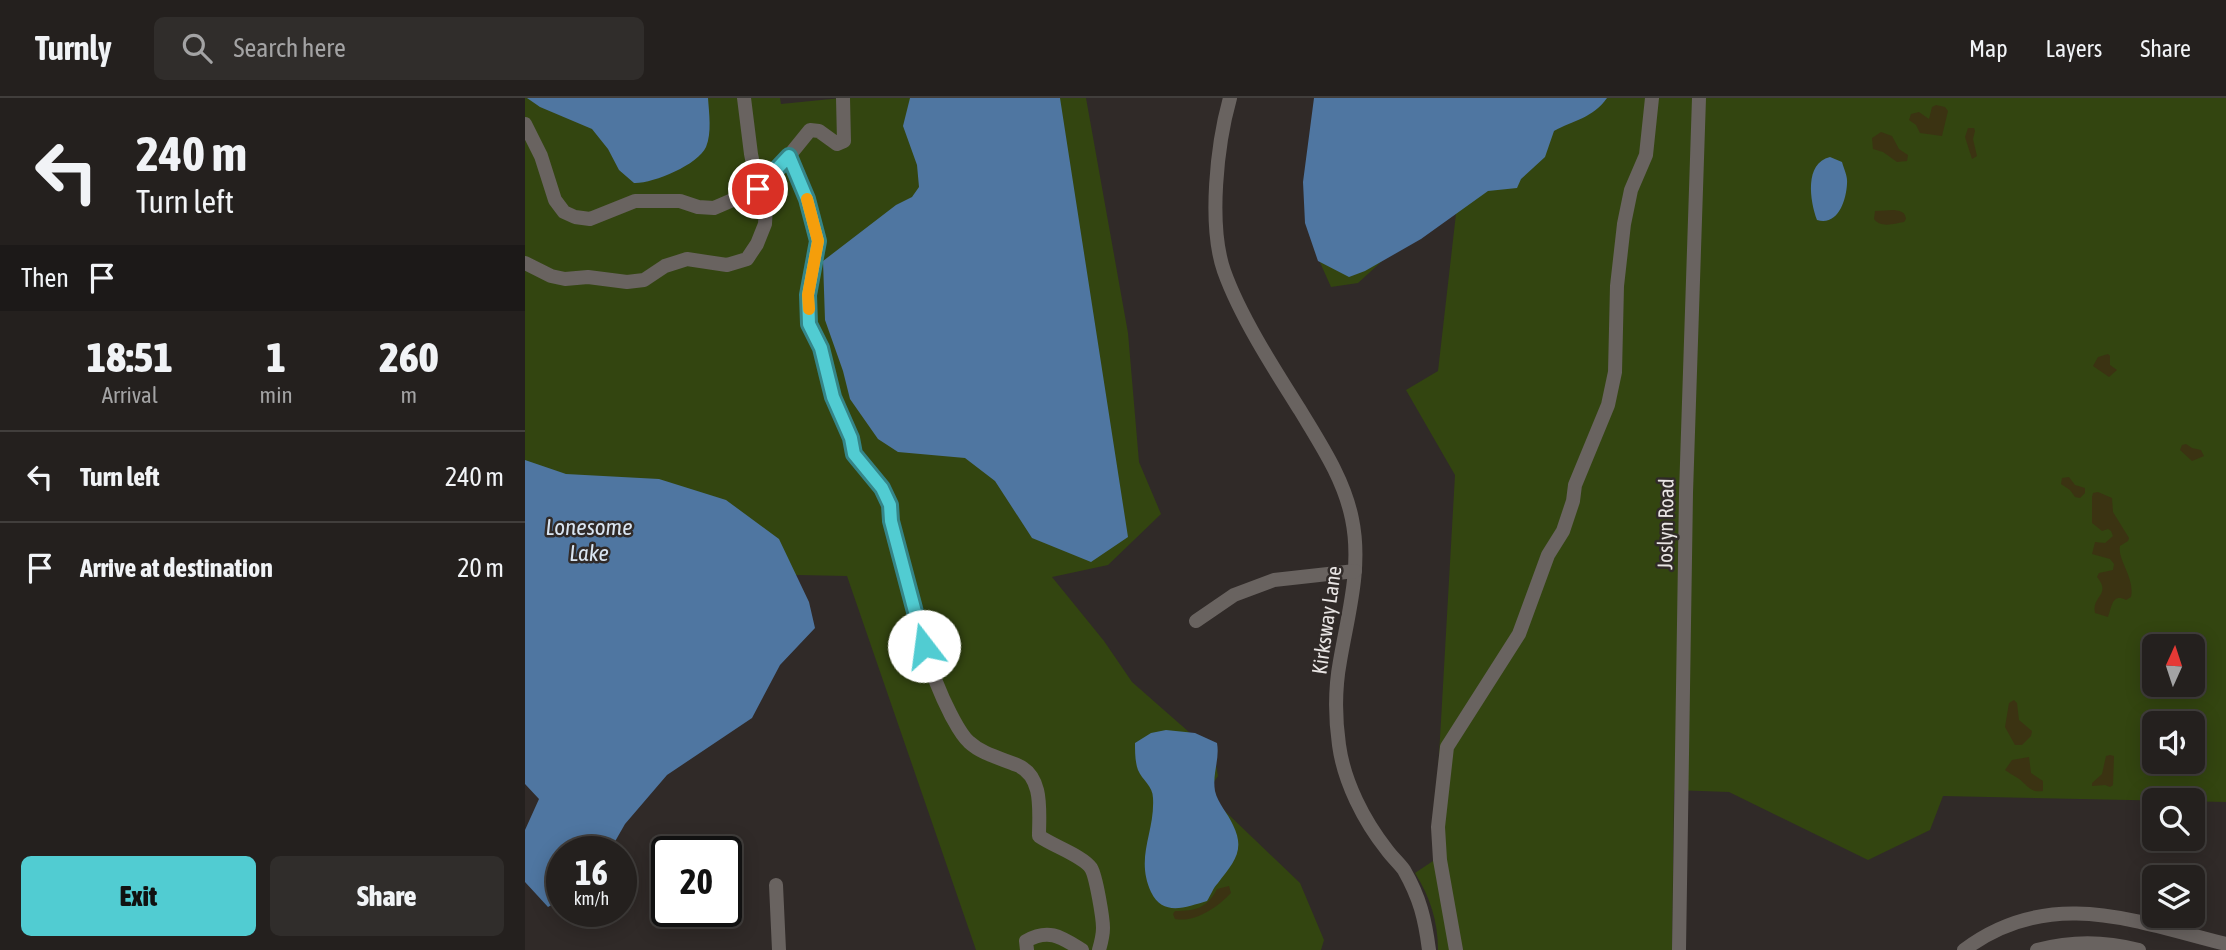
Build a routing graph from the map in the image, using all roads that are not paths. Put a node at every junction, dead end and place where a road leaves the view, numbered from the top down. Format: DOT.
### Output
graph roads {
  1 [pos="744,98"];
  2 [pos="843,98"];
  3 [pos="1230,98"];
  4 [pos="1652,98"];
  5 [pos="1699,98"];
  6 [pos="525,124"];
  7 [pos="789,156"];
  8 [pos="758,189"];
  9 [pos="525,263"];
  10 [pos="1355,571"];
  11 [pos="1196,621"];
  12 [pos="776,885"];
  13 [pos="2204,944"];
  14 [pos="2226,944"];
  15 [pos="779,950"];
  16 [pos="1027,950"];
  17 [pos="1082,950"];
  18 [pos="1098,950"];
  19 [pos="1429,950"];
  20 [pos="1456,950"];
  21 [pos="1679,950"];
  22 [pos="1964,950"];
  23 [pos="2037,950"];
  24 [pos="2139,950"];
  1 -- 8 [label="street"];
  2 -- 7 [label="street"];
  3 -- 10 [label="street, Kirksway Lane"];
  4 -- 20 [label="street"];
  5 -- 21 [label="street, Joslyn Road"];
  6 -- 8 [label="street"];
  7 -- 8 [label="street"];
  7 -- 18 [label="street"];
  8 -- 9 [label="street"];
  10 -- 11 [label="street"];
  10 -- 19 [label="street, Kirksway Lane"];
  12 -- 15 [label="street"];
  13 -- 14 [label="street"];
  13 -- 22 [label="street"];
  16 -- 17 [label="street"];
  23 -- 24 [label="street"];
}
